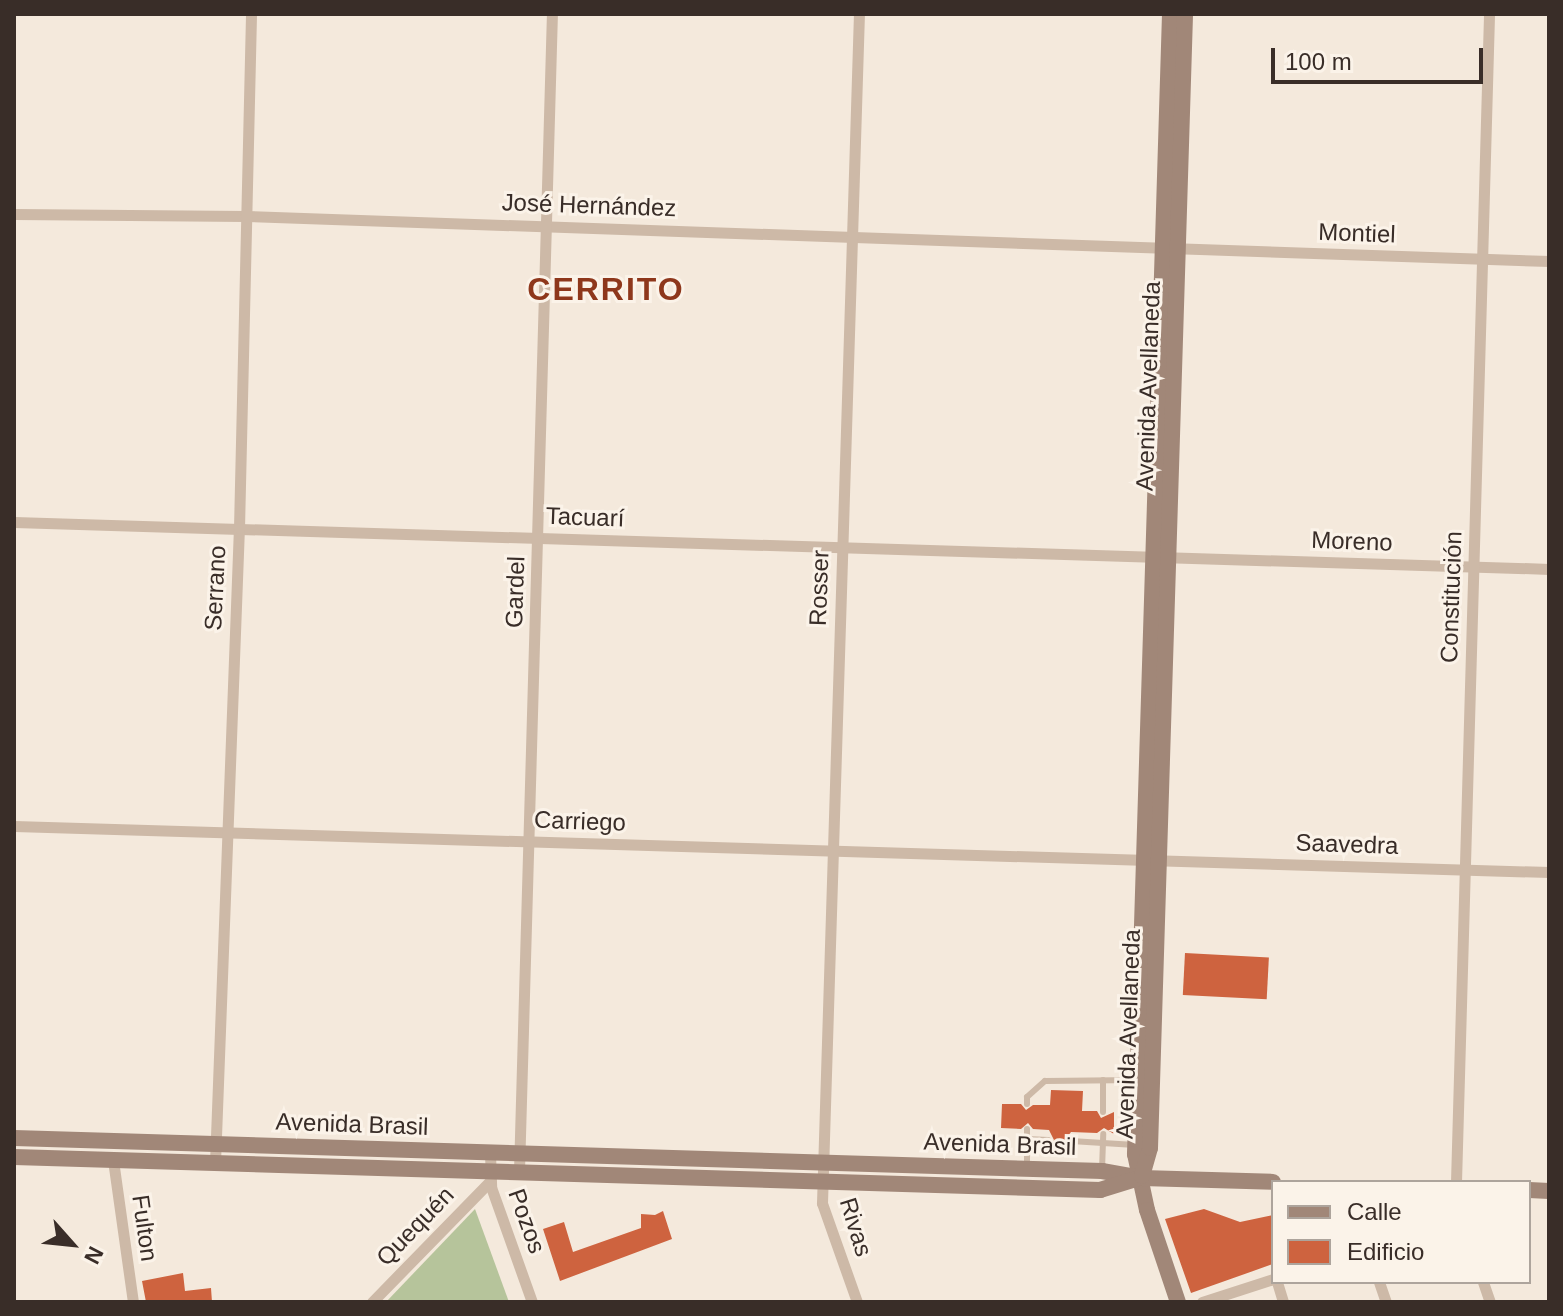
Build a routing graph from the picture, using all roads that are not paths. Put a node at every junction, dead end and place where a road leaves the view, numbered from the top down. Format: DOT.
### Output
graph roads {
  1 [pos="251,14"];
  2 [pos="552,14"];
  3 [pos="859,14"];
  4 [pos="1170,14"];
  5 [pos="1185,14"];
  6 [pos="1489,14"];
  7 [pos="14,214"];
  8 [pos="245,216"];
  9 [pos="546,226"];
  10 [pos="852,235"];
  11 [pos="1170,249"];
  12 [pos="1482,259"];
  13 [pos="1549,261"];
  14 [pos="14,522"];
  15 [pos="239,528"];
  16 [pos="539,538"];
  17 [pos="842,548"];
  18 [pos="1161,558"];
  19 [pos="1474,567"];
  20 [pos="1549,569"];
  21 [pos="14,826"];
  22 [pos="226,833"];
  23 [pos="530,842"];
  24 [pos="832,851"];
  25 [pos="1151,860"];
  26 [pos="1465,869"];
  27 [pos="1549,872"];
  28 [pos="1103,1080"];
  29 [pos="1137,1080"];
  30 [pos="1027,1104"];
  31 [pos="1103,1112"];
  32 [pos="1027,1129"];
  33 [pos="1103,1134"];
  34 [pos="14,1138"];
  35 [pos="1027,1139"];
  36 [pos="1048,1140"];
  37 [pos="1071,1141"];
  38 [pos="215,1143"];
  39 [pos="1103,1143"];
  40 [pos="1135,1145"];
  41 [pos="490,1153"];
  42 [pos="520,1153"];
  43 [pos="14,1157"];
  44 [pos="113,1160"];
  45 [pos="215,1163"];
  46 [pos="824,1163"];
  47 [pos="1027,1169"];
  48 [pos="519,1171"];
  49 [pos="1102,1171"];
  50 [pos="490,1176"];
  51 [pos="1142,1178"];
  52 [pos="1456,1180"];
  53 [pos="824,1182"];
  54 [pos="1271,1182"];
  55 [pos="1271,1281"];
  56 [pos="133,1302"];
  57 [pos="372,1302"];
  58 [pos="532,1302"];
  59 [pos="857,1302"];
  60 [pos="1178,1302"];
  61 [pos="1202,1302"];
  1 -- 8 [label="street, Serrano"];
  2 -- 9 [label="street, Gardel"];
  3 -- 10 [label="street, Rosser"];
  4 -- 11 [label="main road, Avenida Avellaneda"];
  5 -- 11 [label="main road, Avenida Avellaneda"];
  6 -- 12 [label="street, Constitución"];
  7 -- 8 [label="street, José Hernández"];
  8 -- 9 [label="street, José Hernández"];
  8 -- 15 [label="street, Serrano"];
  9 -- 10 [label="street, José Hernández"];
  9 -- 16 [label="street, Gardel"];
  10 -- 11 [label="street, José Hernández"];
  10 -- 17 [label="street, Rosser"];
  11 -- 12 [label="street, Montiel"];
  11 -- 18 [label="main road, Avenida Avellaneda"];
  12 -- 13 [label="street, Montiel"];
  12 -- 19 [label="street, Constitución"];
  14 -- 15 [label="street, Tacuarí"];
  15 -- 16 [label="street, Tacuarí"];
  15 -- 22 [label="street, Serrano"];
  16 -- 17 [label="street, Tacuarí"];
  16 -- 23 [label="street, Gardel"];
  17 -- 18 [label="street, Tacuarí"];
  17 -- 24 [label="street, Rosser"];
  18 -- 19 [label="street, Moreno"];
  18 -- 25 [label="main road, Avenida Avellaneda"];
  19 -- 20 [label="street, Moreno"];
  19 -- 26 [label="street, Constitución"];
  21 -- 22 [label="street, Carriego"];
  22 -- 23 [label="street, Carriego"];
  22 -- 38 [label="street, Serrano"];
  23 -- 24 [label="street, Carriego"];
  23 -- 42 [label="street, Gardel"];
  24 -- 25 [label="street, Carriego"];
  24 -- 46 [label="street, Rosser"];
  25 -- 26 [label="street, Saavedra"];
  25 -- 29 [label="main road, Avenida Avellaneda"];
  25 -- 51 [label="main road, Avenida Avellaneda"];
  26 -- 27 [label="street, Saavedra"];
  26 -- 52 [label="street, Constitución"];
  28 -- 29 [label="lane"];
  28 -- 30 [label="lane"];
  28 -- 31 [label="lane"];
  29 -- 40 [label="main road, Avenida Avellaneda"];
  32 -- 35 [label="lane"];
  33 -- 39 [label="lane"];
  34 -- 38 [label="main road, Avenida Brasil"];
  35 -- 36 [label="lane"];
  35 -- 47 [label="lane"];
  37 -- 39 [label="lane"];
  38 -- 41 [label="main road, Avenida Brasil"];
  38 -- 45 [label="street, Serrano"];
  39 -- 40 [label="lane"];
  39 -- 49 [label="lane"];
  40 -- 51 [label="main road, Avenida Avellaneda"];
  41 -- 42 [label="main road, Avenida Brasil"];
  41 -- 50 [label="street, Pozos"];
  42 -- 46 [label="main road, Avenida Brasil"];
  42 -- 48 [label="street, Gardel"];
  43 -- 44 [label="main road, Avenida Brasil"];
  44 -- 45 [label="main road, Avenida Brasil"];
  44 -- 56 [label="street, Fulton"];
  45 -- 50 [label="main road, Avenida Brasil"];
  46 -- 47 [label="main road, Avenida Brasil"];
  46 -- 53 [label="street, Rivas"];
  47 -- 49 [label="main road, Avenida Brasil"];
  48 -- 50 [label="main road, Avenida Brasil"];
  48 -- 53 [label="main road, Avenida Brasil"];
  49 -- 51 [label="main road, Avenida Brasil"];
  50 -- 57 [label="street, Quequén"];
  50 -- 58 [label="street, Pozos"];
  51 -- 53 [label="main road, Avenida Brasil"];
  51 -- 54 [label="main road"];
  51 -- 60 [label="main road"];
  53 -- 59 [label="street, Rivas"];
  55 -- 61 [label="street"];
}
